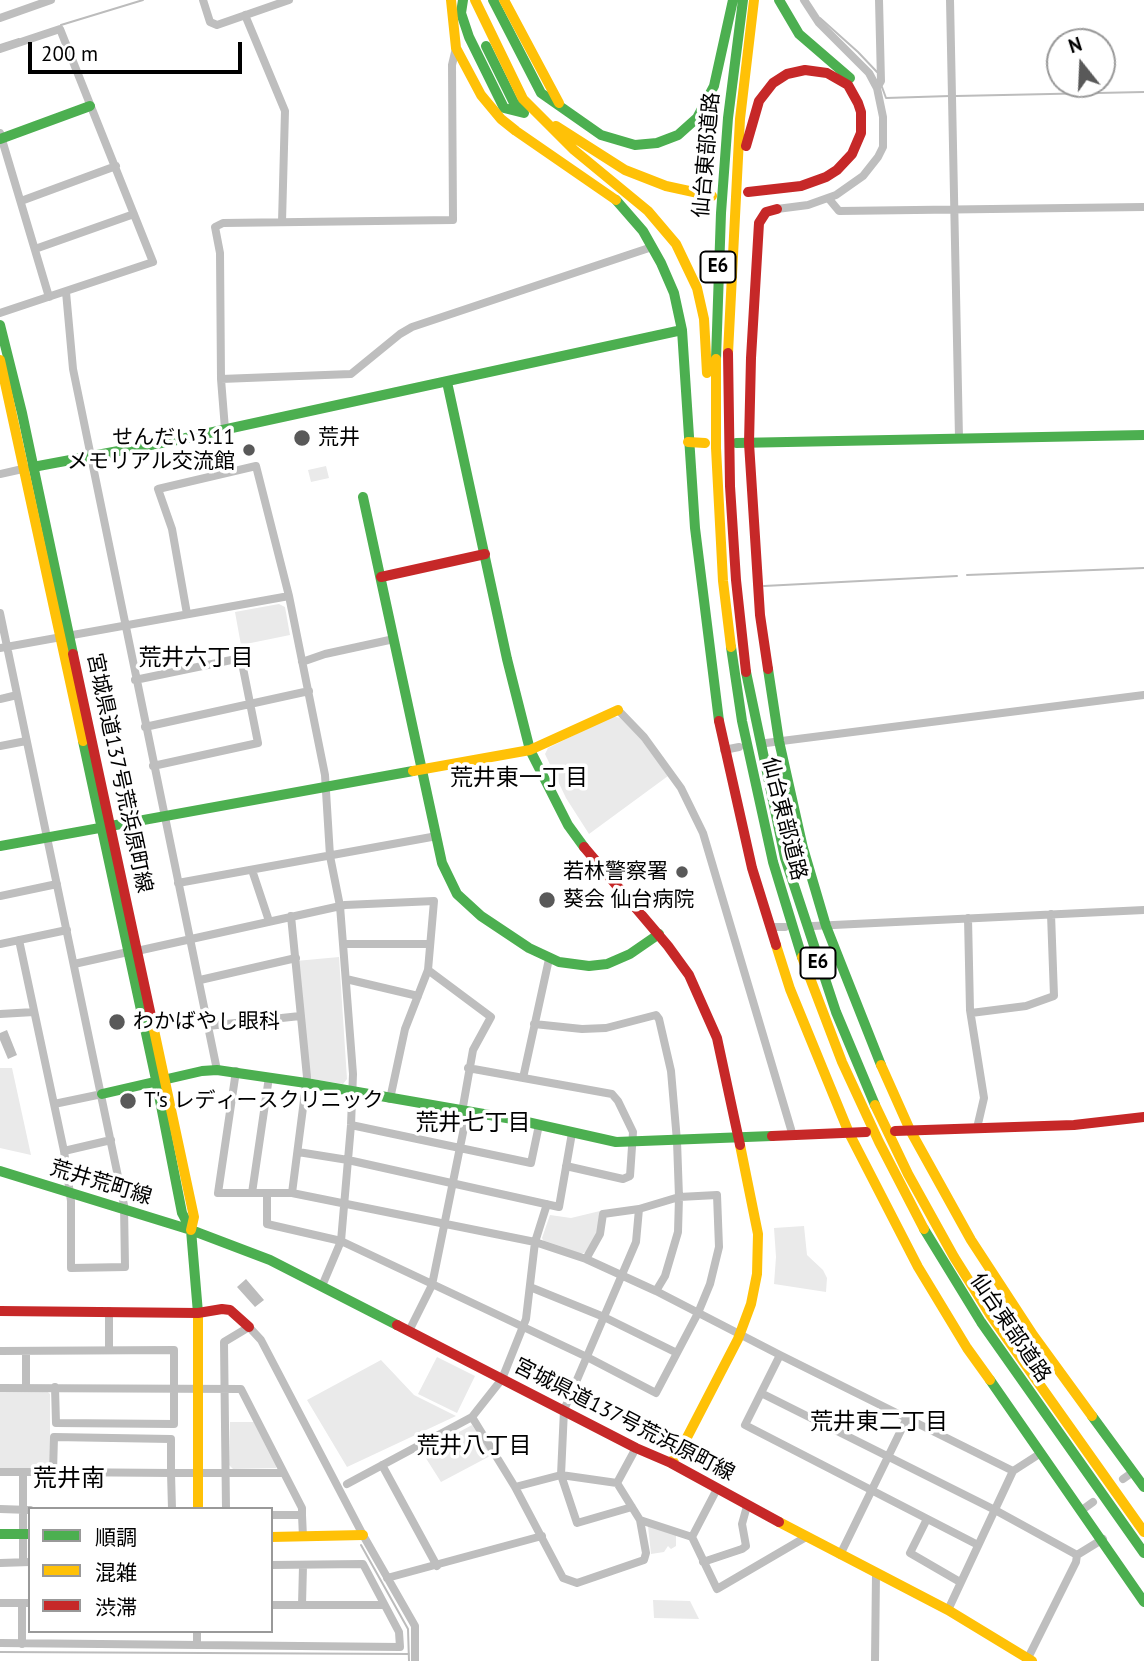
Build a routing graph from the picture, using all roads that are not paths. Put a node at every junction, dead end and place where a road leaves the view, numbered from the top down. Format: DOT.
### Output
graph roads {
  1 [pos="51,0"];
  2 [pos="203,0"];
  3 [pos="289,0"];
  4 [pos="451,0"];
  5 [pos="472,0"];
  6 [pos="493,0"];
  7 [pos="501,0"];
  8 [pos="509,0"];
  9 [pos="733,0"];
  10 [pos="743,0"];
  11 [pos="754,0"];
  12 [pos="779,0"];
  13 [pos="804,0"];
  14 [pos="879,0"];
  15 [pos="950,0"];
  16 [pos="245,15"];
  17 [pos="0,18"];
  18 [pos="456,48"];
  19 [pos="0,49"];
  20 [pos="879,85"];
  21 [pos="554,86"];
  22 [pos="537,93"];
  23 [pos="90,106"];
  24 [pos="561,107"];
  25 [pos="504,108"];
  26 [pos="542,118"];
  27 [pos="571,131"];
  28 [pos="0,137"];
  29 [pos="116,166"];
  30 [pos="713,193"];
  31 [pos="829,199"];
  32 [pos="20,201"];
  33 [pos="1144,207"];
  34 [pos="778,209"];
  35 [pos="953,210"];
  36 [pos="134,214"];
  37 [pos="282,222"];
  38 [pos="652,247"];
  39 [pos="35,249"];
  40 [pos="66,292"];
  41 [pos="49,297"];
  42 [pos="0,313"];
  43 [pos="728,315"];
  44 [pos="0,325"];
  45 [pos="682,330"];
  46 [pos="0,360"];
  47 [pos="221,379"];
  48 [pos="447,382"];
  49 [pos="225,429"];
  50 [pos="1144,435"];
  51 [pos="959,438"];
  52 [pos="688,442"];
  53 [pos="705,443"];
  54 [pos="736,443"];
  55 [pos="749,443"];
  56 [pos="90,455"];
  57 [pos="29,468"];
  58 [pos="0,474"];
  59 [pos="363,497"];
  60 [pos="720,535"];
  61 [pos="485,554"];
  62 [pos="381,577"];
  63 [pos="289,596"];
  64 [pos="0,613"];
  65 [pos="187,614"];
  66 [pos="124,625"];
  67 [pos="65,635"];
  68 [pos="394,639"];
  69 [pos="3,647"];
  70 [pos="303,662"];
  71 [pos="135,680"];
  72 [pos="309,691"];
  73 [pos="17,695"];
  74 [pos="1144,695"];
  75 [pos="0,699"];
  76 [pos="250,703"];
  77 [pos="618,710"];
  78 [pos="145,726"];
  79 [pos="26,741"];
  80 [pos="779,741"];
  81 [pos="766,743"];
  82 [pos="0,746"];
  83 [pos="739,747"];
  84 [pos="530,750"];
  85 [pos="724,750"];
  86 [pos="153,766"];
  87 [pos="422,769"];
  88 [pos="325,787"];
  89 [pos="164,816"];
  90 [pos="105,826"];
  91 [pos="437,836"];
  92 [pos="46,838"];
  93 [pos="0,846"];
  94 [pos="330,856"];
  95 [pos="252,870"];
  96 [pos="178,883"];
  97 [pos="57,884"];
  98 [pos="0,896"];
  99 [pos="340,906"];
  100 [pos="1144,910"];
  101 [pos="1051,914"];
  102 [pos="291,916"];
  103 [pos="968,918"];
  104 [pos="269,921"];
  105 [pos="813,926"];
  106 [pos="826,926"];
  107 [pos="770,927"];
  108 [pos="785,927"];
  109 [pos="66,930"];
  110 [pos="659,934"];
  111 [pos="190,938"];
  112 [pos="19,940"];
  113 [pos="0,944"];
  114 [pos="343,944"];
  115 [pos="429,944"];
  116 [pos="132,951"];
  117 [pos="296,958"];
  118 [pos="549,959"];
  119 [pos="74,964"];
  120 [pos="428,970"];
  121 [pos="200,979"];
  122 [pos="346,979"];
  123 [pos="418,996"];
  124 [pos="34,1012"];
  125 [pos="971,1013"];
  126 [pos="0,1014"];
  127 [pos="300,1016"];
  128 [pos="534,1024"];
  129 [pos="208,1026"];
  130 [pos="468,1068"];
  131 [pos="217,1070"];
  132 [pos="236,1072"];
  133 [pos="269,1077"];
  134 [pos="523,1078"];
  135 [pos="160,1081"];
  136 [pos="306,1083"];
  137 [pos="352,1091"];
  138 [pos="102,1094"];
  139 [pos="390,1099"];
  140 [pos="54,1104"];
  141 [pos="465,1113"];
  142 [pos="1144,1117"];
  143 [pos="351,1125"];
  144 [pos="539,1125"];
  145 [pos="977,1128"];
  146 [pos="910,1130"];
  147 [pos="895,1131"];
  148 [pos="866,1132"];
  149 [pos="572,1133"];
  150 [pos="849,1133"];
  151 [pos="793,1136"];
  152 [pos="738,1138"];
  153 [pos="111,1140"];
  154 [pos="677,1141"];
  155 [pos="634,1143"];
  156 [pos="461,1148"];
  157 [pos="64,1151"];
  158 [pos="298,1152"];
  159 [pos="348,1160"];
  160 [pos="566,1166"];
  161 [pos="0,1171"];
  162 [pos="454,1184"];
  163 [pos="252,1193"];
  164 [pos="267,1193"];
  165 [pos="70,1194"];
  166 [pos="292,1194"];
  167 [pos="679,1197"];
  168 [pos="344,1204"];
  169 [pos="547,1204"];
  170 [pos="639,1209"];
  171 [pos="123,1210"];
  172 [pos="446,1224"];
  173 [pos="191,1230"];
  174 [pos="341,1241"];
  175 [pos="535,1242"];
  176 [pos="586,1259"];
  177 [pos="622,1275"];
  178 [pos="432,1284"];
  179 [pos="322,1286"];
  180 [pos="530,1287"];
  181 [pos="656,1291"];
  182 [pos="0,1311"];
  183 [pos="109,1311"];
  184 [pos="198,1312"];
  185 [pos="698,1312"];
  186 [pos="604,1317"];
  187 [pos="249,1327"];
  188 [pos="523,1327"];
  189 [pos="409,1331"];
  190 [pos="740,1333"];
  191 [pos="108,1350"];
  192 [pos="0,1351"];
  193 [pos="26,1351"];
  194 [pos="677,1353"];
  195 [pos="780,1355"];
  196 [pos="587,1357"];
  197 [pos="502,1379"];
  198 [pos="55,1387"];
  199 [pos="175,1387"];
  200 [pos="0,1388"];
  201 [pos="26,1388"];
  202 [pos="198,1388"];
  203 [pos="224,1389"];
  204 [pos="761,1393"];
  205 [pos="564,1410"];
  206 [pos="472,1417"];
  207 [pos="907,1418"];
  208 [pos="636,1448"];
  209 [pos="1041,1453"];
  210 [pos="889,1455"];
  211 [pos="671,1464"];
  212 [pos="382,1465"];
  213 [pos="1013,1471"];
  214 [pos="0,1472"];
  215 [pos="23,1472"];
  216 [pos="53,1472"];
  217 [pos="1133,1472"];
  218 [pos="171,1473"];
  219 [pos="198,1473"];
  220 [pos="225,1473"];
  221 [pos="284,1473"];
  222 [pos="561,1475"];
  223 [pos="1123,1479"];
  224 [pos="617,1483"];
  225 [pos="347,1484"];
  226 [pos="1144,1487"];
  227 [pos="515,1488"];
  228 [pos="718,1489"];
  229 [pos="872,1490"];
  230 [pos="1093,1502"];
  231 [pos="747,1506"];
  232 [pos="172,1507"];
  233 [pos="198,1507"];
  234 [pos="226,1507"];
  235 [pos="632,1507"];
  236 [pos="0,1509"];
  237 [pos="26,1510"];
  238 [pos="995,1510"];
  239 [pos="1082,1510"];
  240 [pos="273,1515"];
  241 [pos="302,1515"];
  242 [pos="927,1519"];
  243 [pos="640,1520"];
  244 [pos="1144,1532"];
  245 [pos="0,1534"];
  246 [pos="26,1534"];
  247 [pos="363,1535"];
  248 [pos="542,1536"];
  249 [pos="273,1537"];
  250 [pos="303,1537"];
  251 [pos="692,1537"];
  252 [pos="806,1537"];
  253 [pos="1102,1539"];
  254 [pos="978,1545"];
  255 [pos="1144,1553"];
  256 [pos="841,1555"];
  257 [pos="1077,1555"];
  258 [pos="26,1562"];
  259 [pos="703,1562"];
  260 [pos="0,1563"];
  261 [pos="273,1565"];
  262 [pos="303,1566"];
  263 [pos="437,1566"];
  264 [pos="876,1573"];
  265 [pos="387,1578"];
  266 [pos="960,1582"];
  267 [pos="1144,1602"];
  268 [pos="0,1603"];
  269 [pos="26,1603"];
  270 [pos="273,1605"];
  271 [pos="302,1605"];
  272 [pos="384,1605"];
  273 [pos="948,1610"];
  274 [pos="197,1633"];
  275 [pos="0,1643"];
  276 [pos="22,1644"];
  277 [pos="197,1645"];
  278 [pos="1030,1660"];
  279 [pos="415,1661"];
  280 [pos="876,1661"];
  1 -- 17 [label="street"];
  2 -- 16 [label="street"];
  3 -- 16 [label="street"];
  4 -- 18 [label="main road"];
  5 -- 22 [label="main road"];
  5 -- 25 [label="main road"];
  5 -- 26 [label="main road"];
  6 -- 22 [label="main road"];
  7 -- 24 [label="main road"];
  8 -- 21 [label="main road"];
  9 -- 27 [label="main road"];
  10 -- 60 [label="main road, 仙台東部道路 / E6"];
  11 -- 43 [label="main road, 仙台東部道路 / E6"];
  12 -- 43 [label="main road"];
  13 -- 20 [label="street"];
  14 -- 20 [label="street"];
  15 -- 35 [label="street"];
  16 -- 37 [label="street"];
  18 -- 37 [label="street"];
  18 -- 38 [label="main road"];
  19 -- 23 [label="street"];
  20 -- 31 [label="street"];
  21 -- 24 [label="main road"];
  21 -- 27 [label="main road"];
  22 -- 24 [label="main road"];
  22 -- 26 [label="main road"];
  22 -- 27 [label="main road"];
  23 -- 28 [label="main road"];
  23 -- 29 [label="street"];
  24 -- 27 [label="main road"];
  25 -- 26 [label="main road"];
  25 -- 27 [label="main road"];
  26 -- 27 [label="main road"];
  27 -- 30 [label="main road"];
  27 -- 60 [label="main road"];
  28 -- 32 [label="street"];
  29 -- 32 [label="street"];
  29 -- 36 [label="street"];
  31 -- 34 [label="street"];
  31 -- 35 [label="street"];
  32 -- 39 [label="street"];
  33 -- 35 [label="street"];
  34 -- 55 [label="main road"];
  35 -- 51 [label="street"];
  36 -- 39 [label="street"];
  36 -- 40 [label="street"];
  37 -- 47 [label="street"];
  38 -- 45 [label="main road"];
  38 -- 47 [label="street"];
  39 -- 41 [label="street"];
  40 -- 41 [label="street"];
  40 -- 56 [label="street"];
  41 -- 42 [label="street"];
  43 -- 244 [label="main road, 仙台東部道路 / E6"];
  44 -- 57 [label="main road, 宮城県道137号荒浜原町線"];
  45 -- 48 [label="main road"];
  45 -- 52 [label="main road"];
  46 -- 57 [label="main road, 宮城県道137号荒浜原町線"];
  47 -- 49 [label="street"];
  48 -- 49 [label="main road"];
  48 -- 61 [label="main road"];
  49 -- 56 [label="main road"];
  50 -- 51 [label="main road"];
  51 -- 55 [label="main road"];
  52 -- 53 [label="main road"];
  52 -- 85 [label="main road"];
  54 -- 55 [label="main road"];
  55 -- 80 [label="main road"];
  56 -- 57 [label="main road"];
  56 -- 66 [label="street"];
  57 -- 58 [label="street"];
  57 -- 67 [label="main road, 宮城県道137号荒浜原町線"];
  59 -- 62 [label="main road"];
  60 -- 255 [label="main road, 仙台東部道路 / E6"];
  61 -- 62 [label="main road"];
  61 -- 84 [label="main road"];
  62 -- 68 [label="main road"];
  63 -- 65 [label="street"];
  63 -- 65 [label="street"];
  63 -- 70 [label="street"];
  64 -- 69 [label="street"];
  65 -- 66 [label="street"];
  66 -- 67 [label="street"];
  66 -- 71 [label="street"];
  67 -- 69 [label="street"];
  67 -- 90 [label="main road, 宮城県道137号荒浜原町線"];
  68 -- 70 [label="street"];
  68 -- 87 [label="main road"];
  69 -- 73 [label="street"];
  70 -- 72 [label="street"];
  71 -- 76 [label="street"];
  71 -- 78 [label="street"];
  72 -- 76 [label="street"];
  72 -- 88 [label="street"];
  73 -- 75 [label="street"];
  73 -- 79 [label="street"];
  74 -- 80 [label="street"];
  76 -- 78 [label="street"];
  76 -- 86 [label="street"];
  77 -- 84 [label="main road"];
  77 -- 151 [label="street"];
  78 -- 86 [label="street"];
  79 -- 82 [label="street"];
  79 -- 92 [label="street"];
  80 -- 81 [label="street"];
  80 -- 106 [label="main road"];
  83 -- 85 [label="street"];
  84 -- 87 [label="main road"];
  84 -- 110 [label="main road"];
  85 -- 107 [label="main road"];
  86 -- 89 [label="street"];
  87 -- 88 [label="main road"];
  87 -- 91 [label="main road"];
  88 -- 89 [label="main road"];
  88 -- 94 [label="street"];
  89 -- 90 [label="main road"];
  89 -- 96 [label="street"];
  90 -- 92 [label="main road"];
  90 -- 116 [label="main road, 宮城県道137号荒浜原町線"];
  91 -- 94 [label="street"];
  91 -- 118 [label="main road"];
  92 -- 93 [label="main road"];
  92 -- 97 [label="street"];
  94 -- 95 [label="street"];
  94 -- 99 [label="street"];
  95 -- 96 [label="street"];
  95 -- 104 [label="street"];
  96 -- 111 [label="street"];
  97 -- 98 [label="street"];
  97 -- 109 [label="street"];
  99 -- 102 [label="street"];
  99 -- 114 [label="street"];
  99 -- 115 [label="street"];
  100 -- 101 [label="street"];
  101 -- 103 [label="street"];
  101 -- 125 [label="street"];
  102 -- 104 [label="street"];
  102 -- 117 [label="street"];
  103 -- 106 [label="street"];
  103 -- 125 [label="street"];
  104 -- 111 [label="street"];
  105 -- 106 [label="street"];
  106 -- 146 [label="main road"];
  107 -- 108 [label="street"];
  107 -- 150 [label="main road"];
  109 -- 112 [label="street"];
  109 -- 119 [label="street"];
  110 -- 118 [label="main road"];
  110 -- 152 [label="main road"];
  111 -- 116 [label="street"];
  111 -- 121 [label="street"];
  112 -- 113 [label="street"];
  112 -- 124 [label="street"];
  114 -- 115 [label="street"];
  114 -- 122 [label="street"];
  115 -- 120 [label="street"];
  116 -- 119 [label="street"];
  116 -- 135 [label="main road, 宮城県道137号荒浜原町線"];
  117 -- 121 [label="street"];
  117 -- 127 [label="street"];
  118 -- 128 [label="street"];
  119 -- 138 [label="street"];
  120 -- 123 [label="street"];
  120 -- 130 [label="street"];
  121 -- 129 [label="street"];
  122 -- 123 [label="street"];
  122 -- 137 [label="street"];
  123 -- 139 [label="street"];
  124 -- 126 [label="street"];
  124 -- 140 [label="street"];
  125 -- 145 [label="street"];
  127 -- 129 [label="street"];
  127 -- 136 [label="street"];
  128 -- 134 [label="street"];
  128 -- 154 [label="street"];
  129 -- 131 [label="street"];
  130 -- 134 [label="street"];
  130 -- 141 [label="street"];
  131 -- 132 [label="main road"];
  131 -- 135 [label="main road"];
  132 -- 133 [label="main road"];
  132 -- 163 [label="street"];
  133 -- 136 [label="main road"];
  133 -- 163 [label="street"];
  134 -- 155 [label="street"];
  135 -- 138 [label="main road"];
  135 -- 173 [label="main road, 宮城県道137号荒浜原町線"];
  136 -- 137 [label="main road"];
  136 -- 158 [label="street"];
  137 -- 139 [label="main road"];
  137 -- 143 [label="street"];
  138 -- 140 [label="street"];
  138 -- 153 [label="street"];
  139 -- 141 [label="main road"];
  140 -- 157 [label="street"];
  141 -- 144 [label="main road"];
  141 -- 156 [label="street"];
  142 -- 145 [label="main road"];
  143 -- 156 [label="street"];
  143 -- 159 [label="street"];
  144 -- 149 [label="main road"];
  144 -- 156 [label="street"];
  145 -- 146 [label="main road"];
  146 -- 147 [label="main road"];
  146 -- 217 [label="main road"];
  148 -- 150 [label="main road"];
  149 -- 155 [label="main road"];
  149 -- 160 [label="street"];
  150 -- 151 [label="main road"];
  150 -- 209 [label="main road"];
  151 -- 152 [label="main road"];
  152 -- 154 [label="main road"];
  152 -- 190 [label="main road"];
  153 -- 157 [label="street"];
  153 -- 171 [label="street"];
  154 -- 155 [label="main road"];
  154 -- 167 [label="street"];
  155 -- 160 [label="street"];
  156 -- 162 [label="street"];
  157 -- 165 [label="street"];
  158 -- 159 [label="street"];
  158 -- 166 [label="street"];
  159 -- 162 [label="street"];
  159 -- 168 [label="street"];
  160 -- 169 [label="street"];
  161 -- 165 [label="main road, 荒井荒町線"];
  162 -- 169 [label="street"];
  162 -- 172 [label="street"];
  163 -- 164 [label="street"];
  164 -- 166 [label="street"];
  164 -- 174 [label="street"];
  165 -- 171 [label="main road, 荒井荒町線"];
  165 -- 171 [label="street"];
  166 -- 168 [label="street"];
  167 -- 170 [label="street"];
  167 -- 181 [label="street"];
  167 -- 185 [label="street"];
  168 -- 172 [label="street"];
  168 -- 174 [label="street"];
  169 -- 175 [label="street"];
  170 -- 176 [label="street"];
  170 -- 177 [label="street"];
  171 -- 173 [label="main road, 荒井荒町線"];
  172 -- 175 [label="street"];
  172 -- 178 [label="street"];
  173 -- 179 [label="main road, 宮城県道137号荒浜原町線"];
  173 -- 184 [label="main road"];
  174 -- 178 [label="street"];
  174 -- 179 [label="street"];
  175 -- 176 [label="street"];
  175 -- 180 [label="street"];
  176 -- 177 [label="street"];
  177 -- 181 [label="street"];
  177 -- 186 [label="street"];
  178 -- 188 [label="street"];
  178 -- 189 [label="street"];
  179 -- 189 [label="main road, 宮城県道137号荒浜原町線"];
  180 -- 186 [label="street"];
  180 -- 188 [label="street"];
  181 -- 185 [label="street"];
  182 -- 183 [label="main road"];
  183 -- 184 [label="main road"];
  183 -- 191 [label="street"];
  184 -- 187 [label="main road"];
  184 -- 202 [label="main road"];
  185 -- 190 [label="street"];
  185 -- 194 [label="street"];
  186 -- 194 [label="street"];
  186 -- 196 [label="street"];
  187 -- 203 [label="street"];
  187 -- 247 [label="street"];
  188 -- 196 [label="street"];
  188 -- 197 [label="street"];
  189 -- 197 [label="main road, 宮城県道137号荒浜原町線"];
  190 -- 195 [label="street"];
  190 -- 211 [label="main road"];
  191 -- 193 [label="street"];
  191 -- 199 [label="street"];
  192 -- 193 [label="street"];
  193 -- 201 [label="street"];
  194 -- 196 [label="street"];
  195 -- 204 [label="street"];
  195 -- 207 [label="street"];
  196 -- 205 [label="street"];
  197 -- 205 [label="main road, 宮城県道137号荒浜原町線"];
  197 -- 206 [label="street"];
  198 -- 199 [label="street"];
  198 -- 199 [label="street"];
  198 -- 201 [label="street"];
  199 -- 202 [label="street"];
  200 -- 201 [label="street"];
  202 -- 203 [label="street"];
  202 -- 219 [label="main road"];
  203 -- 220 [label="street"];
  203 -- 221 [label="street"];
  204 -- 210 [label="street"];
  204 -- 229 [label="street"];
  205 -- 208 [label="main road, 宮城県道137号荒浜原町線"];
  205 -- 222 [label="street"];
  206 -- 212 [label="street"];
  206 -- 227 [label="street"];
  207 -- 210 [label="street"];
  207 -- 213 [label="street"];
  208 -- 211 [label="main road, 宮城県道137号荒浜原町線"];
  208 -- 224 [label="street"];
  209 -- 213 [label="street"];
  209 -- 239 [label="main road"];
  210 -- 229 [label="street"];
  210 -- 238 [label="street"];
  211 -- 228 [label="main road, 宮城県道137号荒浜原町線"];
  212 -- 225 [label="street"];
  212 -- 263 [label="street"];
  213 -- 238 [label="street"];
  214 -- 215 [label="street"];
  215 -- 216 [label="street"];
  215 -- 237 [label="street"];
  216 -- 218 [label="street"];
  216 -- 218 [label="street"];
  217 -- 223 [label="street"];
  217 -- 226 [label="main road"];
  218 -- 219 [label="street"];
  218 -- 232 [label="street"];
  219 -- 220 [label="street"];
  219 -- 233 [label="main road"];
  220 -- 221 [label="street"];
  220 -- 234 [label="street"];
  221 -- 241 [label="street"];
  222 -- 224 [label="street"];
  222 -- 227 [label="street"];
  222 -- 235 [label="street"];
  224 -- 235 [label="street"];
  227 -- 248 [label="street"];
  228 -- 231 [label="main road, 宮城県道137号荒浜原町線"];
  228 -- 251 [label="street"];
  229 -- 242 [label="street"];
  229 -- 256 [label="street"];
  230 -- 239 [label="street"];
  231 -- 252 [label="main road, 宮城県道137号荒浜原町線"];
  231 -- 259 [label="street"];
  235 -- 243 [label="street"];
  236 -- 237 [label="street"];
  237 -- 246 [label="street"];
  238 -- 254 [label="street"];
  238 -- 257 [label="street"];
  239 -- 253 [label="main road"];
  240 -- 241 [label="street"];
  241 -- 250 [label="street"];
  242 -- 254 [label="street"];
  242 -- 266 [label="street"];
  243 -- 248 [label="street"];
  243 -- 251 [label="street"];
  245 -- 246 [label="main road"];
  246 -- 258 [label="street"];
  247 -- 250 [label="main road"];
  247 -- 265 [label="street"];
  248 -- 263 [label="street"];
  249 -- 250 [label="main road"];
  251 -- 259 [label="street"];
  252 -- 256 [label="main road, 宮城県道137号荒浜原町線"];
  252 -- 259 [label="street"];
  253 -- 257 [label="street"];
  253 -- 267 [label="main road"];
  254 -- 266 [label="street"];
  256 -- 264 [label="main road, 宮城県道137号荒浜原町線"];
  257 -- 278 [label="street"];
  258 -- 260 [label="street"];
  261 -- 262 [label="street"];
  262 -- 271 [label="street"];
  262 -- 272 [label="street"];
  263 -- 265 [label="street"];
  264 -- 273 [label="main road, 宮城県道137号荒浜原町線"];
  264 -- 280 [label="street"];
  265 -- 279 [label="street"];
  266 -- 273 [label="street"];
  268 -- 269 [label="street"];
  269 -- 276 [label="street"];
  270 -- 271 [label="street"];
  271 -- 272 [label="street"];
  272 -- 277 [label="street"];
  273 -- 278 [label="main road, 宮城県道137号荒浜原町線"];
  274 -- 277 [label="street"];
  275 -- 276 [label="street"];
  276 -- 277 [label="street"];
}
